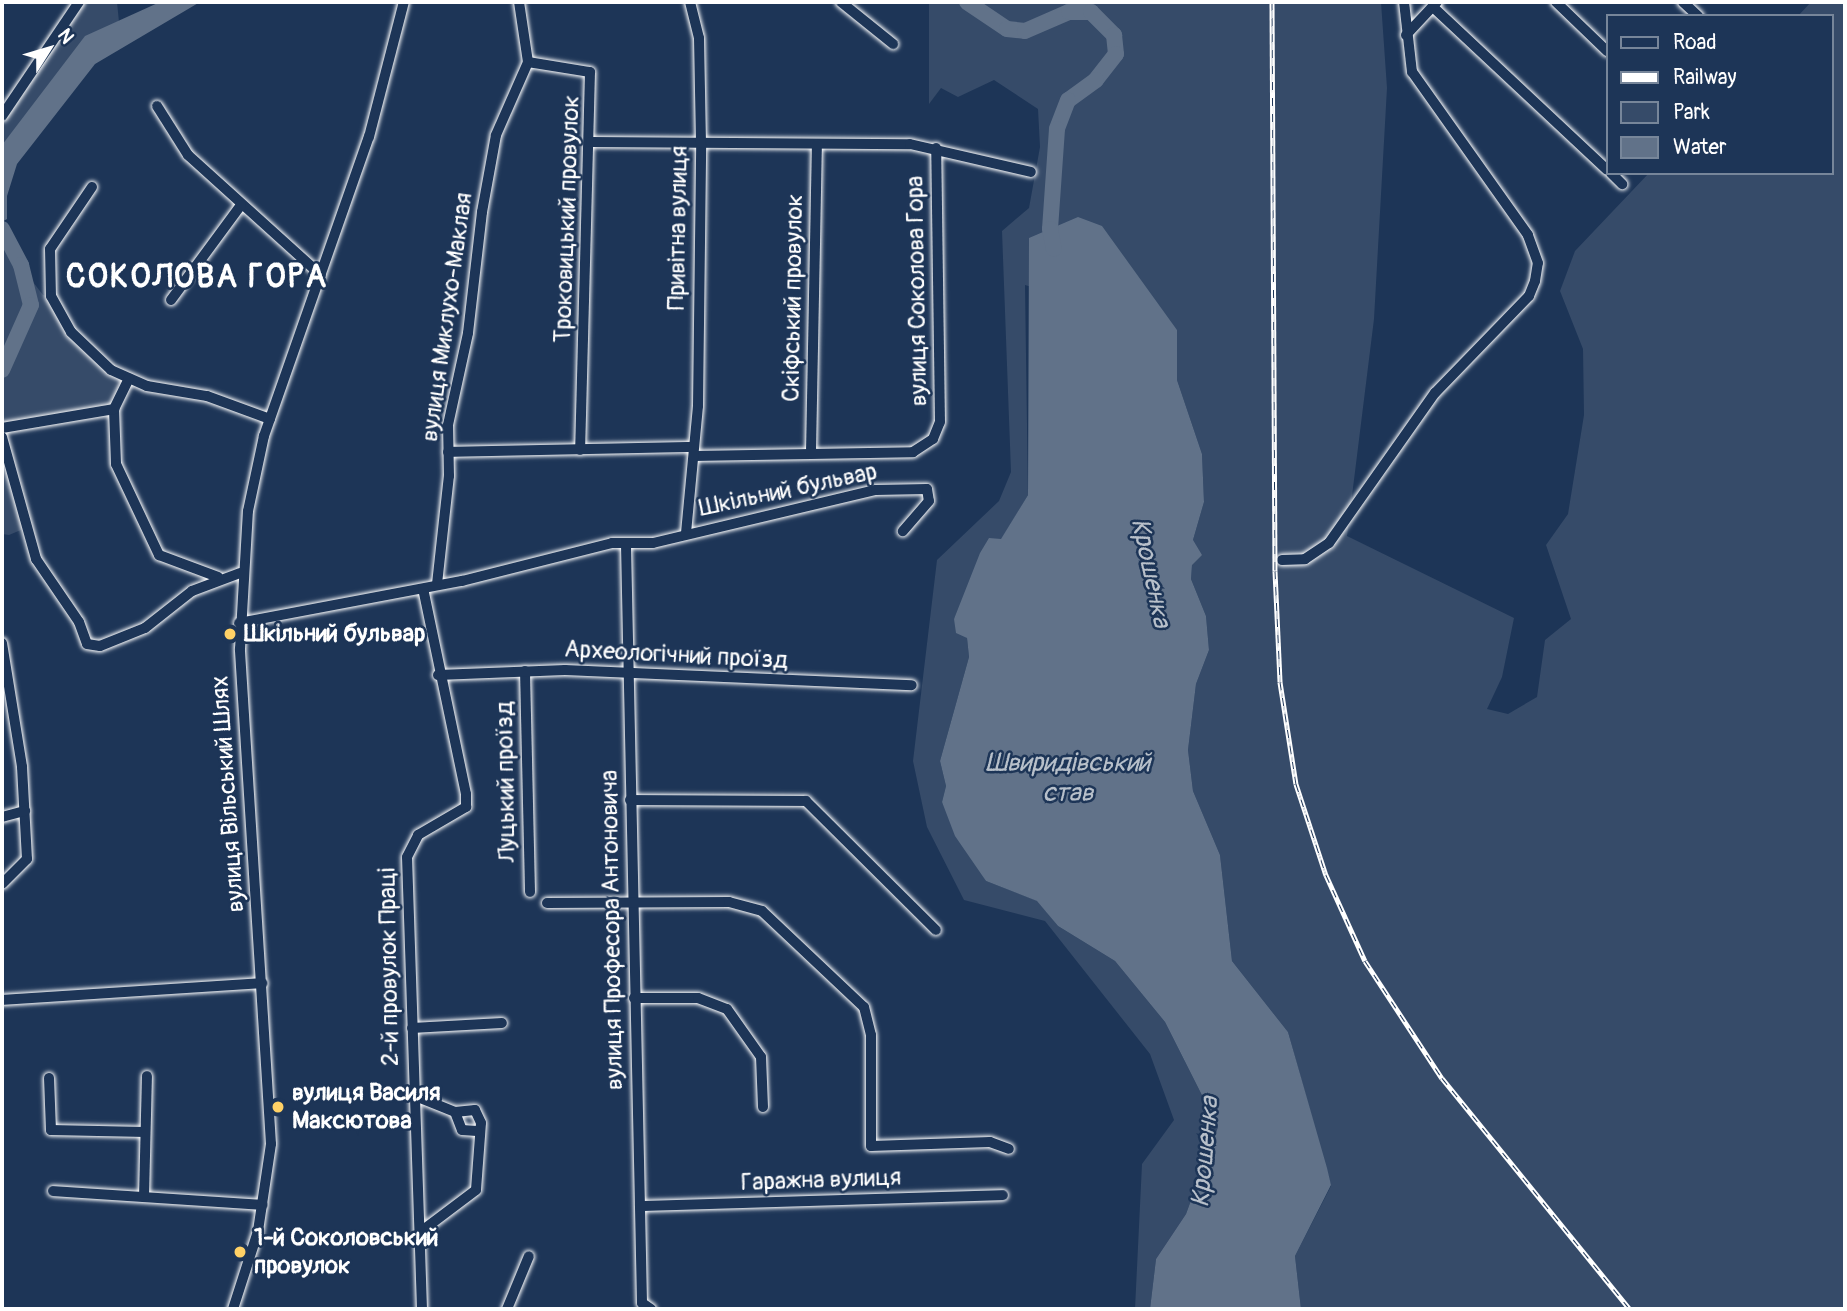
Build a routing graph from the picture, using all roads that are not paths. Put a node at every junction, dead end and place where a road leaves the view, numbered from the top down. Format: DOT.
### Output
graph roads {
  1 [pos="79,2"];
  2 [pos="404,2"];
  3 [pos="519,2"];
  4 [pos="690,2"];
  5 [pos="841,2"];
  6 [pos="1404,2"];
  7 [pos="1556,2"];
  8 [pos="1683,2"];
  9 [pos="1435,4"];
  10 [pos="1696,14"];
  11 [pos="1406,35"];
  12 [pos="893,44"];
  13 [pos="1605,49"];
  14 [pos="528,62"];
  15 [pos="157,106"];
  16 [pos="2,116"];
  17 [pos="591,142"];
  18 [pos="701,143"];
  19 [pos="817,144"];
  20 [pos="936,148"];
  21 [pos="1605,168"];
  22 [pos="1031,172"];
  23 [pos="1613,175"];
  24 [pos="1622,184"];
  25 [pos="92,187"];
  26 [pos="241,205"];
  27 [pos="321,275"];
  28 [pos="171,300"];
  29 [pos="129,378"];
  30 [pos="114,409"];
  31 [pos="270,419"];
  32 [pos="2,428"];
  33 [pos="2,437"];
  34 [pos="580,450"];
  35 [pos="448,452"];
  36 [pos="694,452"];
  37 [pos="811,453"];
  38 [pos="904,531"];
  39 [pos="686,533"];
  40 [pos="625,545"];
  41 [pos="1282,560"];
  42 [pos="240,573"];
  43 [pos="218,577"];
  44 [pos="437,584"];
  45 [pos="424,589"];
  46 [pos="239,623"];
  47 [pos="2,643"];
  48 [pos="524,671"];
  49 [pos="438,675"];
  50 [pos="629,675"];
  51 [pos="912,685"];
  52 [pos="629,800"];
  53 [pos="25,811"];
  54 [pos="2,817"];
  55 [pos="2,884"];
  56 [pos="530,891"];
  57 [pos="632,901"];
  58 [pos="547,903"];
  59 [pos="936,930"];
  60 [pos="262,983"];
  61 [pos="634,998"];
  62 [pos="2,1000"];
  63 [pos="502,1023"];
  64 [pos="412,1028"];
  65 [pos="147,1076"];
  66 [pos="50,1078"];
  67 [pos="413,1095"];
  68 [pos="763,1107"];
  69 [pos="455,1112"];
  70 [pos="477,1131"];
  71 [pos="145,1132"];
  72 [pos="1009,1149"];
  73 [pos="53,1191"];
  74 [pos="1003,1195"];
  75 [pos="144,1198"];
  76 [pos="263,1205"];
  77 [pos="640,1206"];
  78 [pos="419,1233"];
  79 [pos="529,1256"];
  80 [pos="233,1309"];
  81 [pos="422,1309"];
  82 [pos="507,1309"];
  83 [pos="650,1309"];
  1 -- 16 [label="street"];
  2 -- 27 [label="street, вулиця Вільський Шлях"];
  3 -- 14 [label="street"];
  4 -- 18 [label="street, Привітна вулиця"];
  5 -- 12 [label="street"];
  6 -- 11 [label="street"];
  7 -- 13 [label="street"];
  8 -- 10 [label="street"];
  9 -- 11 [label="street"];
  9 -- 21 [label="street"];
  11 -- 41 [label="street"];
  14 -- 17 [label="street, Троковицький провулок"];
  14 -- 35 [label="street, вулиця Миклухо-Маклая"];
  15 -- 26 [label="street"];
  17 -- 18 [label="street"];
  17 -- 34 [label="street, Троковицький провулок"];
  18 -- 19 [label="street"];
  18 -- 36 [label="street, Привітна вулиця"];
  19 -- 20 [label="street"];
  19 -- 37 [label="street, Скіфський провулок"];
  20 -- 22 [label="street"];
  20 -- 37 [label="street, вулиця Соколова Гора"];
  23 -- 24 [label="street"];
  25 -- 29 [label="street"];
  26 -- 27 [label="street"];
  26 -- 28 [label="street"];
  27 -- 31 [label="street, вулиця Вільський Шлях"];
  29 -- 30 [label="street"];
  29 -- 31 [label="street"];
  30 -- 32 [label="street"];
  30 -- 43 [label="street"];
  31 -- 42 [label="street, вулиця Вільський Шлях"];
  33 -- 43 [label="street"];
  34 -- 35 [label="street, вулиця Соколова Гора"];
  34 -- 36 [label="street, вулиця Соколова Гора"];
  35 -- 44 [label="street, вулиця Миклухо-Маклая"];
  36 -- 37 [label="street, вулиця Соколова Гора"];
  36 -- 39 [label="street"];
  38 -- 39 [label="street, Шкільний бульвар"];
  39 -- 40 [label="street, Шкільний бульвар"];
  40 -- 44 [label="street, Шкільний бульвар"];
  40 -- 50 [label="street, вулиця Професора Антоновича"];
  42 -- 43 [label="street"];
  42 -- 46 [label="street, вулиця Вільський Шлях"];
  44 -- 45 [label="street, Шкільний бульвар"];
  45 -- 46 [label="street, Шкільний бульвар"];
  45 -- 49 [label="street"];
  46 -- 60 [label="street, вулиця Вільський Шлях"];
  47 -- 53 [label="street"];
  48 -- 49 [label="street, Археологічний проїзд"];
  48 -- 50 [label="street, Археологічний проїзд"];
  48 -- 56 [label="street, Луцький проїзд"];
  49 -- 64 [label="street, 2-й провулок Праці"];
  50 -- 51 [label="street, Археологічний проїзд"];
  50 -- 52 [label="street, вулиця Професора Антоновича"];
  52 -- 57 [label="street, вулиця Професора Антоновича"];
  52 -- 59 [label="street"];
  53 -- 54 [label="street"];
  53 -- 55 [label="street"];
  57 -- 58 [label="street"];
  57 -- 61 [label="street, вулиця Професора Антоновича"];
  57 -- 72 [label="street"];
  60 -- 62 [label="street"];
  60 -- 76 [label="street, вулиця Вільський Шлях"];
  61 -- 68 [label="street"];
  61 -- 77 [label="street, вулиця Професора Антоновича"];
  63 -- 64 [label="street"];
  64 -- 67 [label="street, 2-й провулок Праці"];
  65 -- 71 [label="street"];
  66 -- 71 [label="street"];
  67 -- 69 [label="street"];
  67 -- 78 [label="street, 2-й провулок Праці"];
  69 -- 70 [label="street"];
  69 -- 70 [label="street"];
  70 -- 78 [label="street"];
  71 -- 75 [label="street"];
  73 -- 75 [label="street"];
  74 -- 77 [label="street, Гаражна вулиця"];
  75 -- 76 [label="street"];
  76 -- 80 [label="street, вулиця Вільський Шлях"];
  77 -- 83 [label="street, вулиця Професора Антоновича"];
  78 -- 81 [label="street, 2-й провулок Праці"];
  79 -- 82 [label="street"];
}
